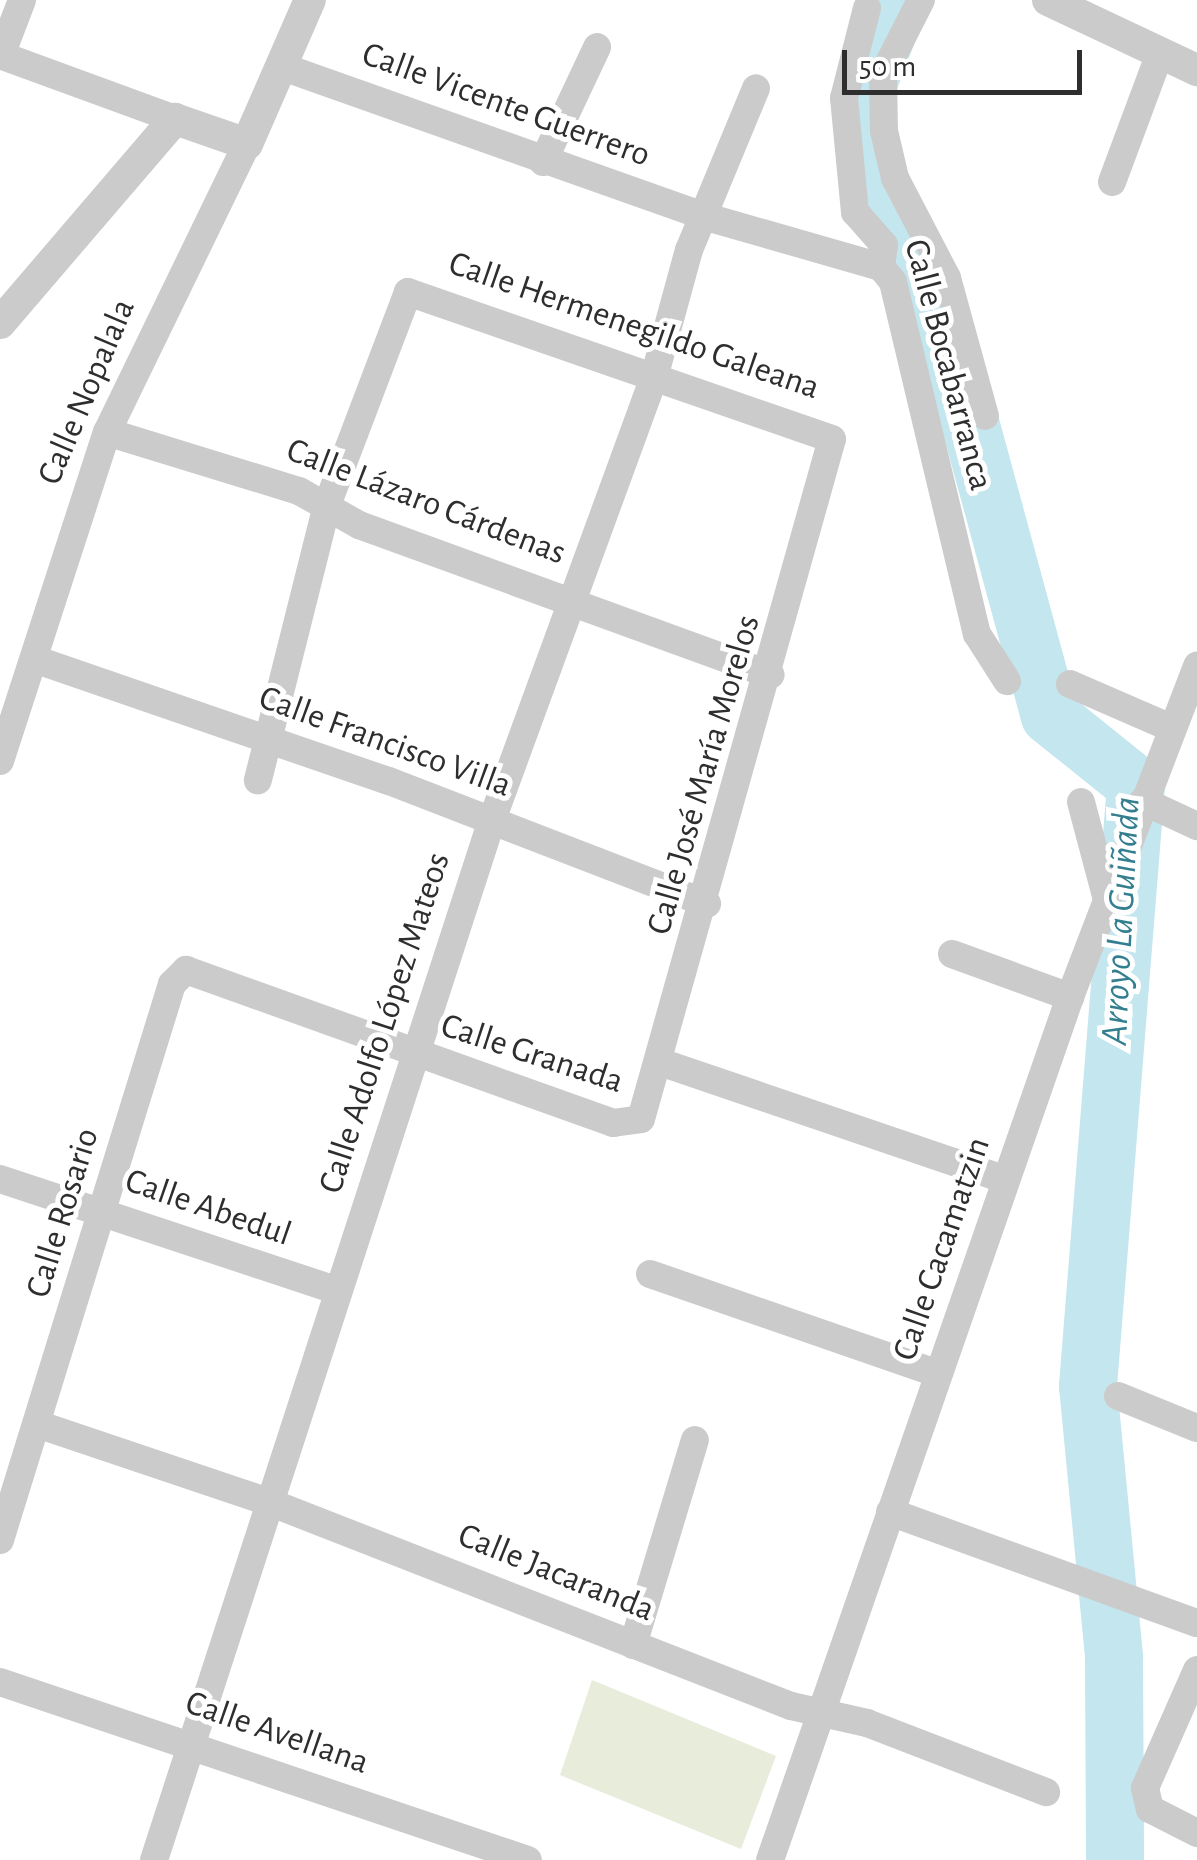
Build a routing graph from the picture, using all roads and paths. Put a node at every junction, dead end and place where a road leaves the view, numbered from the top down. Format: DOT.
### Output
graph roads {
  1 [pos="22,0"];
  2 [pos="310,0"];
  3 [pos="922,0"];
  4 [pos="1048,0"];
  5 [pos="867,8"];
  6 [pos="597,47"];
  7 [pos="0,55"];
  8 [pos="1158,58"];
  9 [pos="283,67"];
  10 [pos="1197,70"];
  11 [pos="756,88"];
  12 [pos="175,118"];
  13 [pos="246,144"];
  14 [pos="544,162"];
  15 [pos="1112,182"];
  16 [pos="703,216"];
  17 [pos="893,236"];
  18 [pos="0,323"];
  19 [pos="656,374"];
  20 [pos="985,416"];
  21 [pos="106,432"];
  22 [pos="832,439"];
  23 [pos="326,505"];
  24 [pos="570,596"];
  25 [pos="34,659"];
  26 [pos="1197,666"];
  27 [pos="770,676"];
  28 [pos="1007,682"];
  29 [pos="1070,684"];
  30 [pos="1171,728"];
  31 [pos="268,738"];
  32 [pos="0,761"];
  33 [pos="258,780"];
  34 [pos="1081,802"];
  35 [pos="1140,806"];
  36 [pos="492,820"];
  37 [pos="1197,826"];
  38 [pos="1110,890"];
  39 [pos="707,904"];
  40 [pos="952,954"];
  41 [pos="186,970"];
  42 [pos="1070,997"];
  43 [pos="415,1056"];
  44 [pos="663,1063"];
  45 [pos="632,1124"];
  46 [pos="0,1179"];
  47 [pos="1006,1180"];
  48 [pos="104,1213"];
  49 [pos="650,1274"];
  50 [pos="335,1290"];
  51 [pos="938,1374"];
  52 [pos="1118,1396"];
  53 [pos="37,1424"];
  54 [pos="1197,1428"];
  55 [pos="695,1440"];
  56 [pos="269,1502"];
  57 [pos="890,1512"];
  58 [pos="0,1540"];
  59 [pos="1197,1623"];
  60 [pos="634,1646"];
  61 [pos="1197,1670"];
  62 [pos="0,1682"];
  63 [pos="825,1714"];
  64 [pos="194,1743"];
  65 [pos="1046,1792"];
  66 [pos="1197,1833"];
  67 [pos="154,1860"];
  68 [pos="528,1860"];
  69 [pos="770,1860"];
  1 -- 7 [label="street"];
  2 -- 9 [label="street, Calle Nopalala"];
  3 -- 17 [label="street"];
  4 -- 8 [label="street"];
  5 -- 17 [label="street, Calle Bocabarranca"];
  6 -- 14 [label="street"];
  7 -- 12 [label="street"];
  8 -- 10 [label="street"];
  8 -- 15 [label="street"];
  9 -- 13 [label="street, Calle Nopalala"];
  9 -- 14 [label="street, Calle Vicente Guerrero"];
  11 -- 16 [label="street, Calle Adolfo López Mateos"];
  12 -- 13 [label="street"];
  12 -- 18 [label="street"];
  13 -- 21 [label="street, Calle Nopalala"];
  14 -- 16 [label="street, Calle Vicente Guerrero"];
  16 -- 17 [label="street, Calle Vicente Guerrero"];
  16 -- 19 [label="street, Calle Adolfo López Mateos"];
  17 -- 20 [label="street"];
  17 -- 28 [label="street, Calle Bocabarranca"];
  19 -- 22 [label="street, Calle Hermenegildo Galeana"];
  19 -- 23 [label="street, Calle Hermenegildo Galeana"];
  19 -- 24 [label="street, Calle Adolfo López Mateos"];
  21 -- 23 [label="street, Calle Lázaro Cárdenas"];
  21 -- 25 [label="street, Calle Nopalala"];
  22 -- 27 [label="street, Calle José María Morelos"];
  23 -- 24 [label="street, Calle Lázaro Cárdenas"];
  23 -- 31 [label="street"];
  24 -- 27 [label="street, Calle Lázaro Cárdenas"];
  24 -- 36 [label="street, Calle Adolfo López Mateos"];
  25 -- 31 [label="street, Calle Francisco Villa"];
  25 -- 32 [label="street, Calle Nopalala"];
  26 -- 30 [label="street, Calle Cacamatzin"];
  27 -- 39 [label="street, Calle José María Morelos"];
  29 -- 30 [label="street"];
  30 -- 35 [label="street, Calle Cacamatzin"];
  31 -- 33 [label="street"];
  31 -- 36 [label="street, Calle Francisco Villa"];
  34 -- 38 [label="street"];
  35 -- 37 [label="street"];
  35 -- 38 [label="street, Calle Cacamatzin"];
  36 -- 39 [label="street, Calle Francisco Villa"];
  36 -- 43 [label="street, Calle Adolfo López Mateos"];
  38 -- 42 [label="street, Calle Cacamatzin"];
  39 -- 44 [label="street, Calle José María Morelos"];
  40 -- 42 [label="street"];
  41 -- 43 [label="street, Calle Granada"];
  41 -- 48 [label="street, Calle Rosario"];
  42 -- 47 [label="street, Calle Cacamatzin"];
  43 -- 45 [label="street, Calle Granada"];
  43 -- 50 [label="street, Calle Adolfo López Mateos"];
  44 -- 45 [label="street, Calle José María Morelos"];
  44 -- 47 [label="street"];
  46 -- 48 [label="street, Calle Abedul"];
  47 -- 51 [label="street, Calle Cacamatzin"];
  48 -- 50 [label="street, Calle Abedul"];
  48 -- 53 [label="street, Calle Rosario"];
  49 -- 51 [label="street"];
  50 -- 56 [label="street, Calle Adolfo López Mateos"];
  51 -- 57 [label="street, Calle Cacamatzin"];
  52 -- 54 [label="street"];
  53 -- 56 [label="street, Calle Jacaranda"];
  53 -- 58 [label="street, Calle Rosario"];
  55 -- 60 [label="street"];
  56 -- 60 [label="street, Calle Jacaranda"];
  56 -- 64 [label="street, Calle Adolfo López Mateos"];
  57 -- 59 [label="street"];
  57 -- 63 [label="street, Calle Cacamatzin"];
  60 -- 63 [label="street, Calle Jacaranda"];
  61 -- 66 [label="street"];
  62 -- 64 [label="street, Calle Avellana"];
  63 -- 65 [label="street, Calle Jacaranda"];
  63 -- 69 [label="street, Calle Cacamatzin"];
  64 -- 67 [label="street, Calle Adolfo López Mateos"];
  64 -- 68 [label="street, Calle Avellana"];
}
